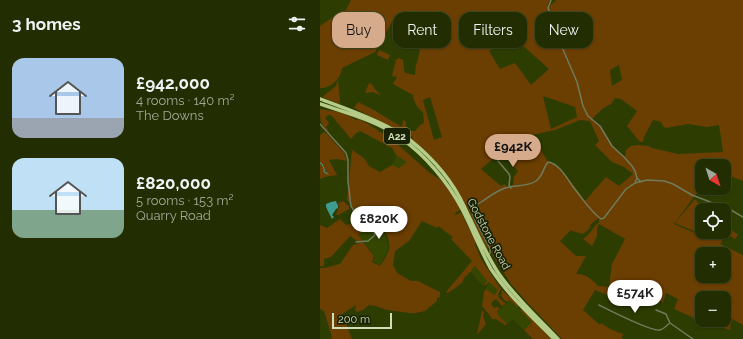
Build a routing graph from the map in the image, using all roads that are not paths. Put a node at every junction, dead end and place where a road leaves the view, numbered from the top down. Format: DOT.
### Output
graph roads {
  1 [pos="551,0"];
  2 [pos="320,99"];
  3 [pos="320,104"];
  4 [pos="320,124"];
  5 [pos="498,161"];
  6 [pos="637,178"];
  7 [pos="641,182"];
  8 [pos="635,183"];
  9 [pos="511,188"];
  10 [pos="743,217"];
  11 [pos="356,242"];
  12 [pos="488,255"];
  13 [pos="599,305"];
  14 [pos="656,310"];
  15 [pos="670,323"];
  16 [pos="554,339"];
  17 [pos="558,339"];
  18 [pos="693,339"];
  1 -- 6 [label="street"];
  2 -- 12 [label="highway, Godstone Road / A22"];
  3 -- 16 [label="highway, Godstone Road / A22"];
  4 -- 11 [label="street"];
  5 -- 9 [label="street"];
  6 -- 7 [label="street"];
  6 -- 8 [label="street"];
  7 -- 8 [label="street"];
  7 -- 10 [label="street"];
  8 -- 9 [label="street"];
  9 -- 12 [label="street"];
  12 -- 17 [label="highway, Godstone Road / A22"];
  13 -- 15 [label="street"];
  14 -- 15 [label="street"];
  15 -- 18 [label="street"];
}
